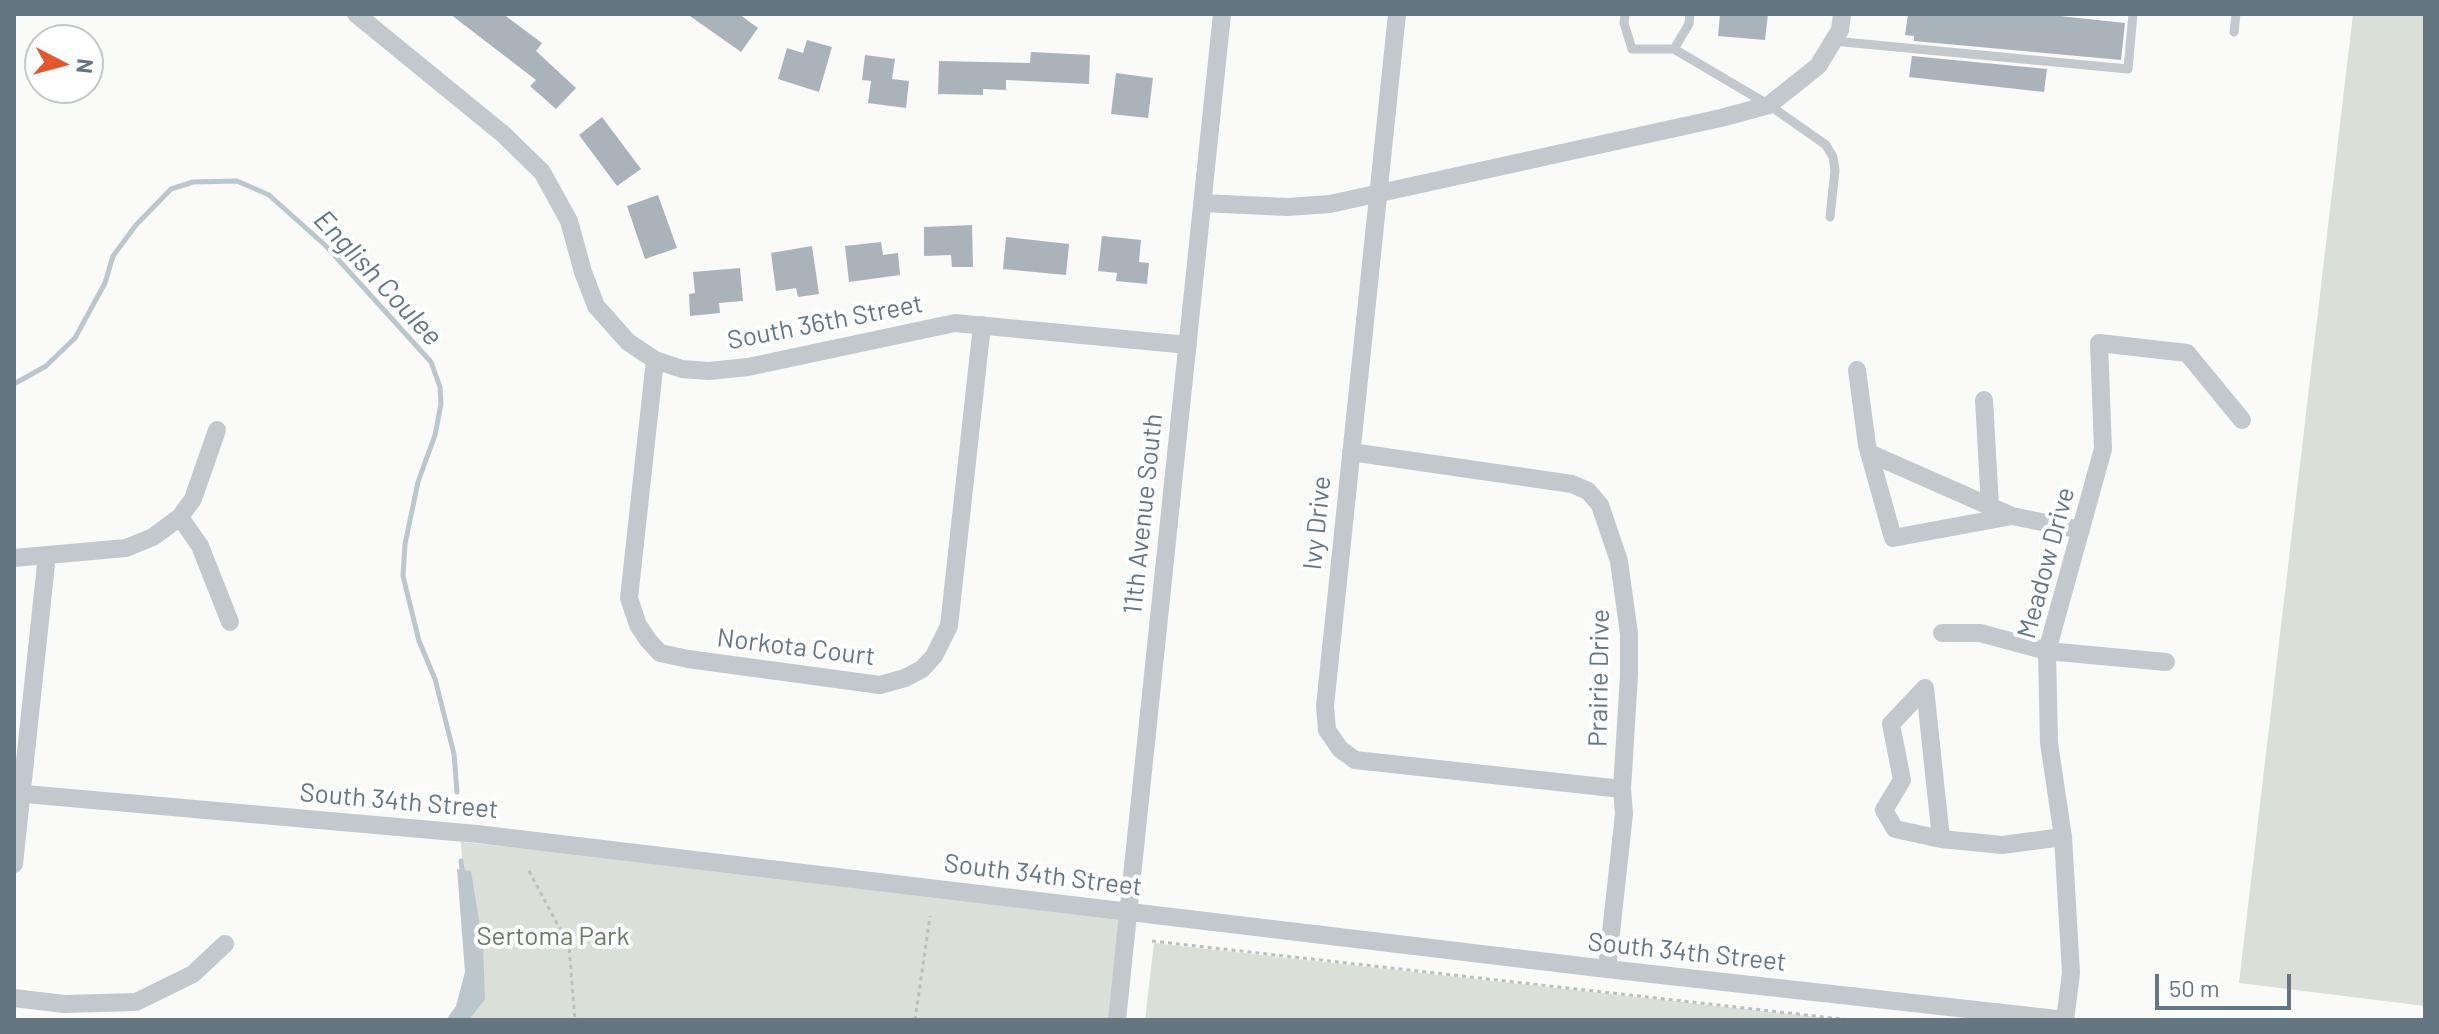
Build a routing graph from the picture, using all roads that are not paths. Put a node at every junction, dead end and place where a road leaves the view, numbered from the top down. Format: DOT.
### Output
graph roads {
  1 [pos="356,14"];
  2 [pos="1222,14"];
  3 [pos="1397,14"];
  4 [pos="1625,14"];
  5 [pos="1690,14"];
  6 [pos="1842,14"];
  7 [pos="2133,14"];
  8 [pos="2236,14"];
  9 [pos="2234,32"];
  10 [pos="1833,41"];
  11 [pos="1674,49"];
  12 [pos="1769,105"];
  13 [pos="1378,192"];
  14 [pos="1202,203"];
  15 [pos="1830,217"];
  16 [pos="982,325"];
  17 [pos="1188,345"];
  18 [pos="655,360"];
  19 [pos="1857,370"];
  20 [pos="1984,400"];
  21 [pos="2242,420"];
  22 [pos="217,430"];
  23 [pos="1351,452"];
  24 [pos="1869,453"];
  25 [pos="1990,506"];
  26 [pos="2012,516"];
  27 [pos="180,517"];
  28 [pos="2081,530"];
  29 [pos="47,555"];
  30 [pos="14,558"];
  31 [pos="230,622"];
  32 [pos="1942,633"];
  33 [pos="2047,651"];
  34 [pos="2166,662"];
  35 [pos="1622,789"];
  36 [pos="18,793"];
  37 [pos="2063,837"];
  38 [pos="1941,839"];
  39 [pos="14,864"];
  40 [pos="1127,910"];
  41 [pos="225,944"];
  42 [pos="1607,969"];
  43 [pos="14,998"];
  44 [pos="1117,1020"];
  45 [pos="2065,1020"];
  1 -- 18 [label="street, South 36th Street"];
  2 -- 14 [label="street, 11th Avenue South"];
  3 -- 13 [label="street, Ivy Drive"];
  4 -- 11 [label="lane"];
  5 -- 11 [label="lane"];
  6 -- 10 [label="street"];
  7 -- 10 [label="lane"];
  8 -- 9 [label="lane"];
  10 -- 12 [label="street"];
  11 -- 12 [label="lane"];
  12 -- 13 [label="street"];
  12 -- 15 [label="lane"];
  13 -- 14 [label="street"];
  13 -- 23 [label="street, Ivy Drive"];
  14 -- 17 [label="street, 11th Avenue South"];
  16 -- 17 [label="street, South 36th Street"];
  16 -- 18 [label="street, South 36th Street"];
  16 -- 18 [label="street, Norkota Court"];
  17 -- 40 [label="street, 11th Avenue South"];
  19 -- 24 [label="street"];
  20 -- 25 [label="street"];
  21 -- 28 [label="street, Meadow Drive"];
  22 -- 27 [label="street"];
  23 -- 35 [label="street, Prairie Drive"];
  23 -- 35 [label="street, Ivy Drive"];
  24 -- 25 [label="street"];
  24 -- 26 [label="street"];
  25 -- 26 [label="street"];
  26 -- 28 [label="street"];
  27 -- 29 [label="street"];
  27 -- 31 [label="street"];
  28 -- 33 [label="street, Meadow Drive"];
  29 -- 30 [label="street"];
  29 -- 36 [label="street"];
  32 -- 33 [label="street"];
  33 -- 34 [label="street"];
  33 -- 37 [label="street, Meadow Drive"];
  35 -- 42 [label="street, Prairie Drive"];
  36 -- 39 [label="street"];
  36 -- 40 [label="street, South 34th Street"];
  37 -- 38 [label="street"];
  37 -- 45 [label="street, Meadow Drive"];
  38 -- 38 [label="street"];
  40 -- 42 [label="street, South 34th Street"];
  40 -- 44 [label="street, 11th Avenue South"];
  41 -- 43 [label="street"];
  42 -- 45 [label="street, South 34th Street"];
}
